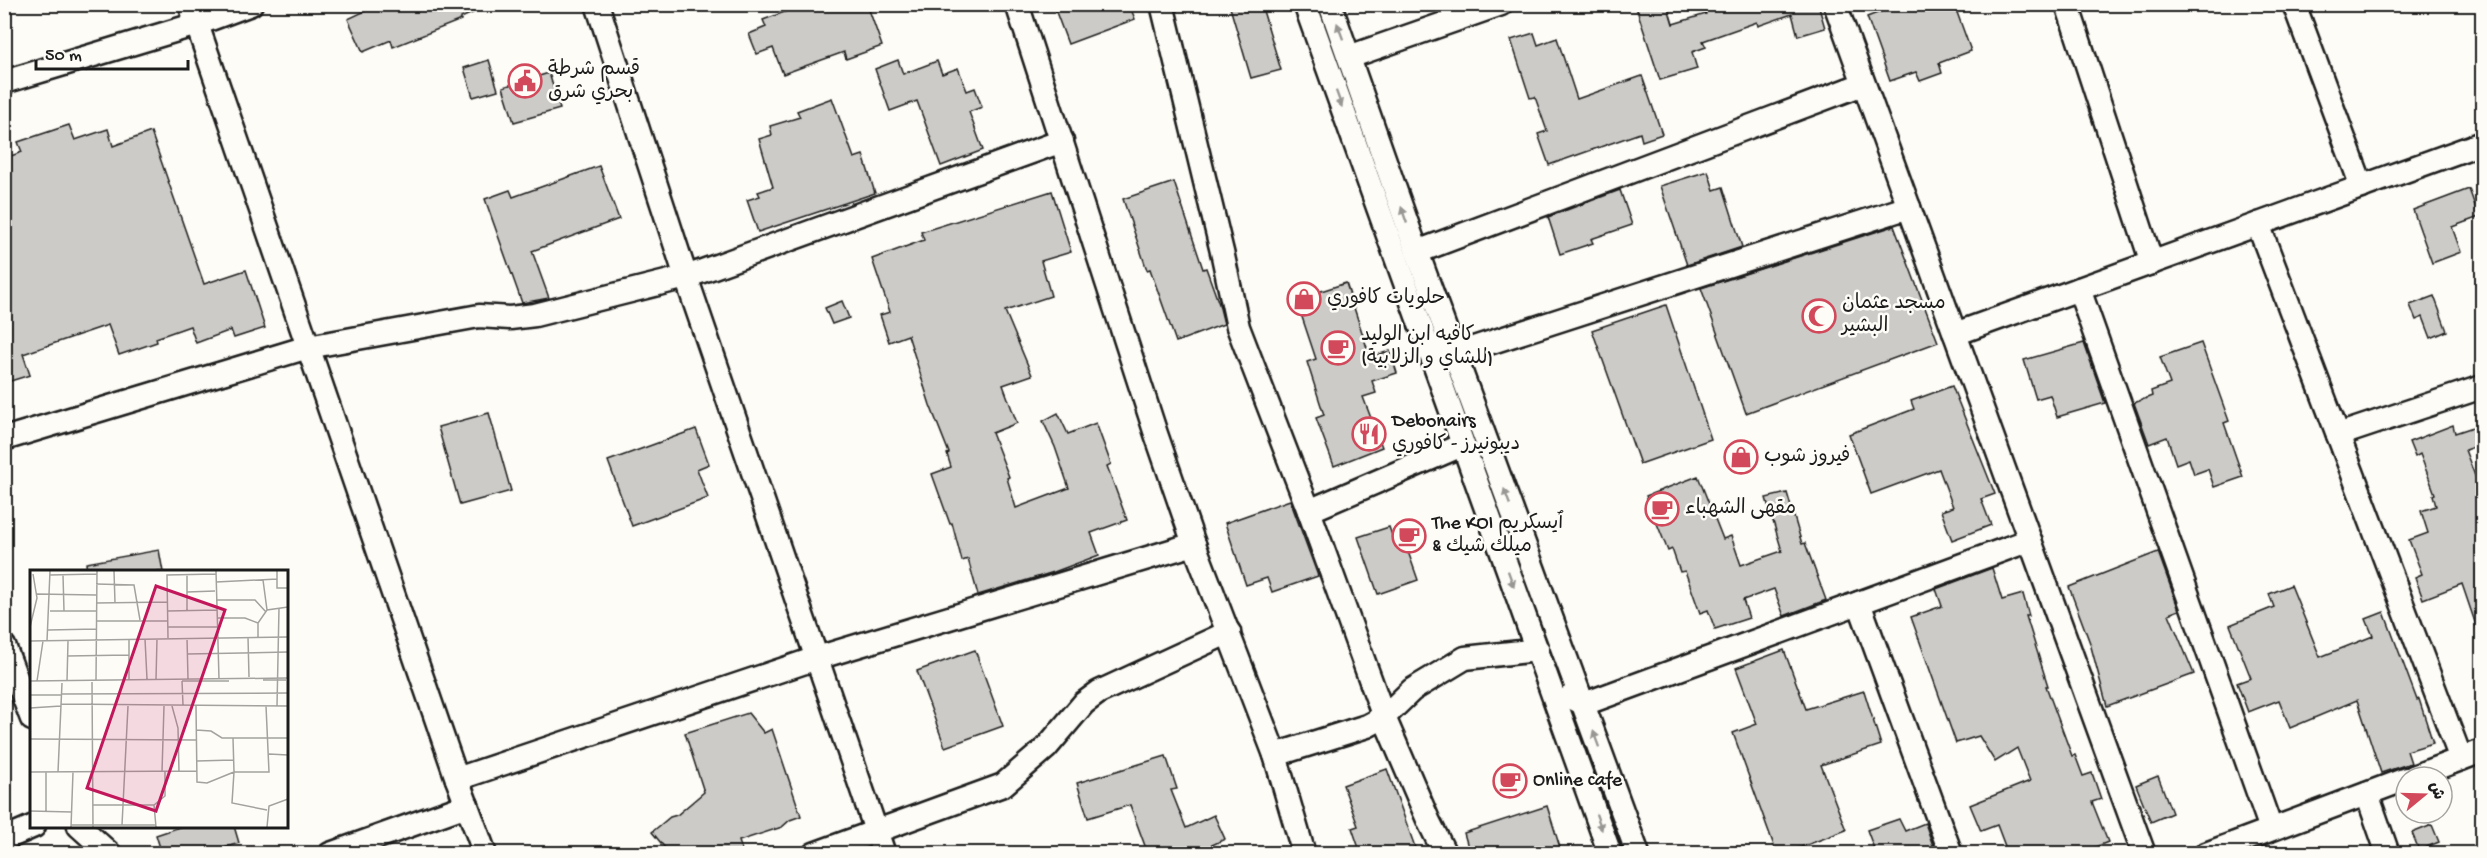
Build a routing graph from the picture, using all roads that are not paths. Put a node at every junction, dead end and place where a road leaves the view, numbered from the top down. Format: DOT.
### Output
graph roads {
  1 [pos="251,4"];
  2 [pos="597,4"];
  3 [pos="1017,4"];
  4 [pos="1162,4"];
  5 [pos="1305,4"];
  6 [pos="1330,4"];
  7 [pos="1501,4"];
  8 [pos="1835,4"];
  9 [pos="2067,4"];
  10 [pos="2294,4"];
  11 [pos="194,14"];
  12 [pos="1349,57"];
  13 [pos="4,82"];
  14 [pos="1863,84"];
  15 [pos="1062,141"];
  16 [pos="2482,143"];
  17 [pos="2362,187"];
  18 [pos="1908,207"];
  19 [pos="2258,224"];
  20 [pos="1417,252"];
  21 [pos="2152,263"];
  22 [pos="686,277"];
  23 [pos="2079,289"];
  24 [pos="1954,334"];
  25 [pos="1424,337"];
  26 [pos="308,347"];
  27 [pos="1455,354"];
  28 [pos="2482,387"];
  29 [pos="2338,435"];
  30 [pos="4,439"];
  31 [pos="1462,445"];
  32 [pos="1309,511"];
  33 [pos="2030,540"];
  34 [pos="1194,544"];
  35 [pos="1859,603"];
  36 [pos="1229,632"];
  37 [pos="4,645"];
  38 [pos="1538,650"];
  39 [pos="817,658"];
  40 [pos="1551,689"];
  41 [pos="1584,704"];
  42 [pos="30,714"];
  43 [pos="1384,717"];
  44 [pos="2482,751"];
  45 [pos="1275,755"];
  46 [pos="2461,759"];
  47 [pos="2445,765"];
  48 [pos="457,779"];
  49 [pos="2394,784"];
  50 [pos="2367,794"];
  51 [pos="467,805"];
  52 [pos="30,828"];
  53 [pos="81,828"];
  54 [pos="2271,830"];
  55 [pos="877,832"];
  56 [pos="4,839"];
  57 [pos="110,854"];
  58 [pos="330,854"];
  59 [pos="485,854"];
  60 [pos="814,854"];
  61 [pos="884,854"];
  62 [pos="1304,854"];
  63 [pos="1445,854"];
  64 [pos="1610,854"];
  65 [pos="1638,854"];
  66 [pos="1951,854"];
  67 [pos="2144,854"];
  68 [pos="2206,854"];
  69 [pos="2388,854"];
  1 -- 11 [label="street"];
  2 -- 22 [label="street"];
  3 -- 15 [label="street"];
  4 -- 32 [label="street"];
  5 -- 25 [label="street, one-way"];
  12 -- 6 [label="street, one-way"];
  7 -- 12 [label="street"];
  8 -- 14 [label="street"];
  9 -- 21 [label="street"];
  10 -- 17 [label="street"];
  11 -- 13 [label="street"];
  11 -- 26 [label="street"];
  20 -- 12 [label="street, one-way"];
  14 -- 18 [label="street"];
  14 -- 20 [label="street"];
  15 -- 22 [label="street"];
  15 -- 34 [label="street"];
  16 -- 17 [label="street"];
  17 -- 19 [label="street"];
  18 -- 24 [label="street"];
  18 -- 27 [label="street"];
  19 -- 21 [label="street"];
  19 -- 29 [label="street"];
  20 -- 27 [label="street"];
  21 -- 23 [label="street"];
  22 -- 26 [label="street"];
  22 -- 39 [label="street"];
  23 -- 24 [label="street"];
  23 -- 54 [label="street"];
  24 -- 33 [label="street"];
  25 -- 27 [label="street"];
  25 -- 31 [label="street"];
  26 -- 30 [label="street"];
  26 -- 48 [label="street"];
  41 -- 27 [label="street, one-way"];
  28 -- 29 [label="street"];
  29 -- 46 [label="street"];
  31 -- 32 [label="street"];
  31 -- 38 [label="street, one-way"];
  32 -- 43 [label="street"];
  33 -- 35 [label="street"];
  33 -- 67 [label="street"];
  34 -- 36 [label="street"];
  34 -- 39 [label="street"];
  35 -- 41 [label="street"];
  35 -- 66 [label="street"];
  36 -- 45 [label="street"];
  36 -- 55 [label="street"];
  37 -- 42 [label="street"];
  38 -- 40 [label="street"];
  38 -- 43 [label="street"];
  39 -- 48 [label="street"];
  39 -- 55 [label="street"];
  40 -- 41 [label="street"];
  40 -- 64 [label="street, one-way"];
  65 -- 41 [label="street, one-way"];
  43 -- 45 [label="street"];
  43 -- 63 [label="street"];
  44 -- 46 [label="street"];
  45 -- 62 [label="street"];
  46 -- 47 [label="street"];
  48 -- 51 [label="street"];
  49 -- 50 [label="street"];
  50 -- 54 [label="street"];
  50 -- 69 [label="street"];
  51 -- 58 [label="street"];
  51 -- 59 [label="street"];
  52 -- 56 [label="street"];
  53 -- 57 [label="street"];
  54 -- 68 [label="street"];
  55 -- 60 [label="street"];
  55 -- 61 [label="street"];
}
